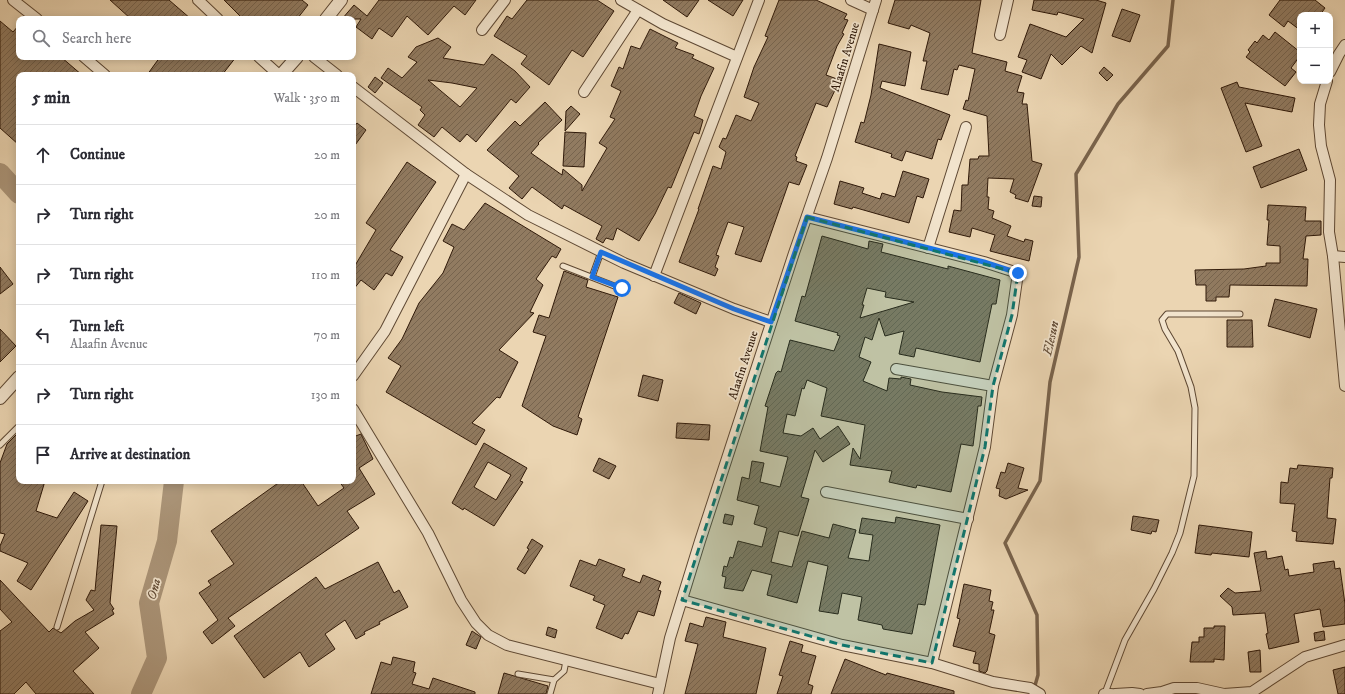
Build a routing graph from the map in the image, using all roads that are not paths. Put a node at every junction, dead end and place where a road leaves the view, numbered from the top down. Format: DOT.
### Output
graph roads {
  1 [pos="14,0"];
  2 [pos="198,0"];
  3 [pos="341,0"];
  4 [pos="505,0"];
  5 [pos="621,0"];
  6 [pos="759,0"];
  7 [pos="851,0"];
  8 [pos="1008,0"];
  9 [pos="874,5"];
  10 [pos="638,10"];
  11 [pos="33,16"];
  12 [pos="215,16"];
  13 [pos="328,16"];
  14 [pos="482,30"];
  15 [pos="1000,35"];
  16 [pos="1345,45"];
  17 [pos="737,57"];
  18 [pos="88,60"];
  19 [pos="262,60"];
  20 [pos="294,60"];
  21 [pos="318,60"];
  22 [pos="1333,65"];
  23 [pos="102,72"];
  24 [pos="276,72"];
  25 [pos="283,72"];
  26 [pos="333,72"];
  27 [pos="1326,84"];
  28 [pos="356,89"];
  29 [pos="584,92"];
  30 [pos="966,126"];
  31 [pos="466,174"];
  32 [pos="807,217"];
  33 [pos="928,248"];
  34 [pos="601,252"];
  35 [pos="1333,256"];
  36 [pos="1345,257"];
  37 [pos="564,266"];
  38 [pos="654,276"];
  39 [pos="592,277"];
  40 [pos="622,288"];
  41 [pos="1240,314"];
  42 [pos="771,322"];
  43 [pos="896,369"];
  44 [pos="356,372"];
  45 [pos="16,380"];
  46 [pos="994,386"];
  47 [pos="1345,386"];
  48 [pos="0,398"];
  49 [pos="356,414"];
  50 [pos="16,429"];
  51 [pos="0,445"];
  52 [pos="101,484"];
  53 [pos="826,492"];
  54 [pos="968,519"];
  55 [pos="682,600"];
  56 [pos="57,627"];
  57 [pos="1345,645"];
  58 [pos="566,662"];
  59 [pos="932,663"];
  60 [pos="518,674"];
  61 [pos="554,680"];
  62 [pos="659,689"];
  63 [pos="1038,693"];
  64 [pos="550,694"];
  65 [pos="1109,694"];
  66 [pos="1140,694"];
  67 [pos="1146,694"];
  1 -- 11 [label="street"];
  2 -- 12 [label="street"];
  3 -- 13 [label="street"];
  4 -- 14 [label="street"];
  5 -- 10 [label="street"];
  6 -- 17 [label="street"];
  7 -- 9 [label="street"];
  8 -- 15 [label="street"];
  9 -- 32 [label="street, Alaafin Avenue"];
  10 -- 17 [label="street"];
  10 -- 29 [label="street"];
  16 -- 22 [label="street"];
  17 -- 38 [label="street"];
  18 -- 23 [label="street"];
  19 -- 24 [label="street"];
  20 -- 25 [label="street"];
  21 -- 26 [label="street"];
  27 -- 35 [label="street"];
  28 -- 31 [label="street"];
  30 -- 33 [label="street"];
  31 -- 34 [label="street"];
  31 -- 44 [label="street"];
  32 -- 33 [label="street"];
  32 -- 42 [label="street, Alaafin Avenue"];
  33 -- 46 [label="street"];
  34 -- 38 [label="street"];
  34 -- 39 [label="lane"];
  35 -- 36 [label="street"];
  35 -- 47 [label="street"];
  37 -- 39 [label="lane"];
  38 -- 42 [label="street"];
  39 -- 40 [label="lane"];
  41 -- 65 [label="lane"];
  42 -- 55 [label="street, Alaafin Avenue"];
  43 -- 46 [label="street"];
  45 -- 48 [label="street"];
  46 -- 54 [label="street"];
  49 -- 58 [label="street"];
  50 -- 51 [label="lane"];
  52 -- 56 [label="lane"];
  53 -- 54 [label="street"];
  54 -- 59 [label="street"];
  55 -- 59 [label="street"];
  55 -- 62 [label="street, Alaafin Avenue"];
  57 -- 67 [label="street"];
  58 -- 61 [label="lane"];
  58 -- 62 [label="street"];
  59 -- 63 [label="street"];
  60 -- 61 [label="lane"];
  61 -- 64 [label="lane"];
  65 -- 66 [label="street"];
}
